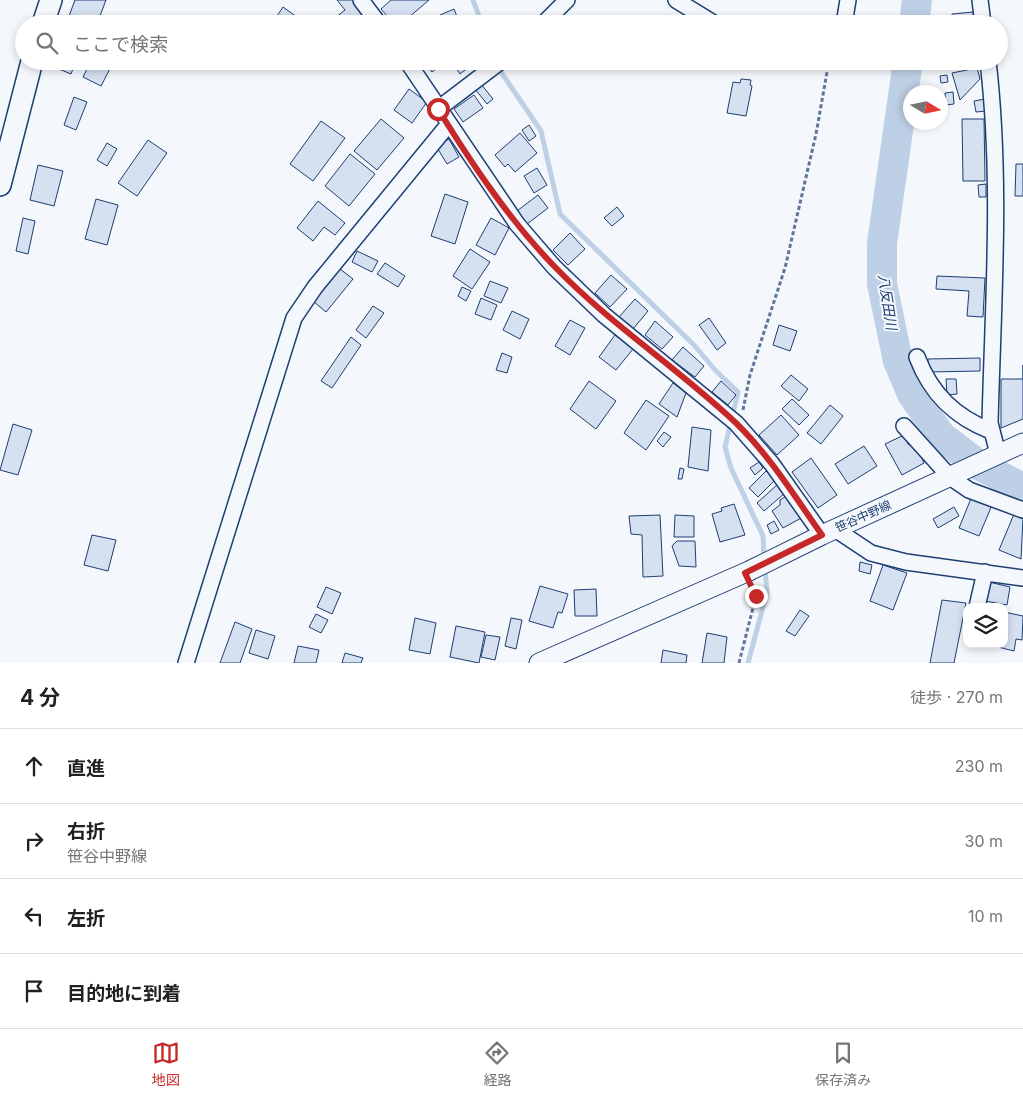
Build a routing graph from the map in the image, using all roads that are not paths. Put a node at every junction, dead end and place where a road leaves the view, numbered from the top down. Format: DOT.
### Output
graph roads {
  1 [pos="51,0"];
  2 [pos="361,0"];
  3 [pos="566,0"];
  4 [pos="676,0"];
  5 [pos="848,0"];
  6 [pos="980,0"];
  7 [pos="46,15"];
  8 [pos="372,15"];
  9 [pos="552,15"];
  10 [pos="700,15"];
  11 [pos="846,15"];
  12 [pos="982,15"];
  13 [pos="30,70"];
  14 [pos="413,70"];
  15 [pos="489,70"];
  16 [pos="989,70"];
  17 [pos="438,109"];
  18 [pos="448,125"];
  19 [pos="0,185"];
  20 [pos="917,357"];
  21 [pos="904,426"];
  22 [pos="992,432"];
  23 [pos="1021,447"];
  24 [pos="997,455"];
  25 [pos="950,477"];
  26 [pos="1023,510"];
  27 [pos="828,532"];
  28 [pos="984,572"];
  29 [pos="1023,578"];
  30 [pos="978,603"];
  31 [pos="186,663"];
  32 [pos="539,663"];
  1 -- 7 [label="main road"];
  2 -- 8 [label="street"];
  3 -- 9 [label="street"];
  4 -- 10 [label="street"];
  5 -- 11 [label="street"];
  6 -- 12 [label="street"];
  13 -- 19 [label="main road"];
  14 -- 17 [label="street"];
  15 -- 17 [label="street"];
  16 -- 22 [label="street"];
  17 -- 18 [label="street"];
  18 -- 27 [label="street"];
  18 -- 31 [label="street"];
  20 -- 22 [label="street"];
  21 -- 25 [label="street"];
  22 -- 24 [label="street"];
  23 -- 24 [label="street, 笹谷中野線"];
  24 -- 25 [label="street, 笹谷中野線"];
  25 -- 26 [label="street"];
  25 -- 27 [label="street, 笹谷中野線"];
  27 -- 28 [label="street"];
  27 -- 32 [label="street, 笹谷中野線"];
  28 -- 29 [label="street"];
  28 -- 30 [label="street"];
}
